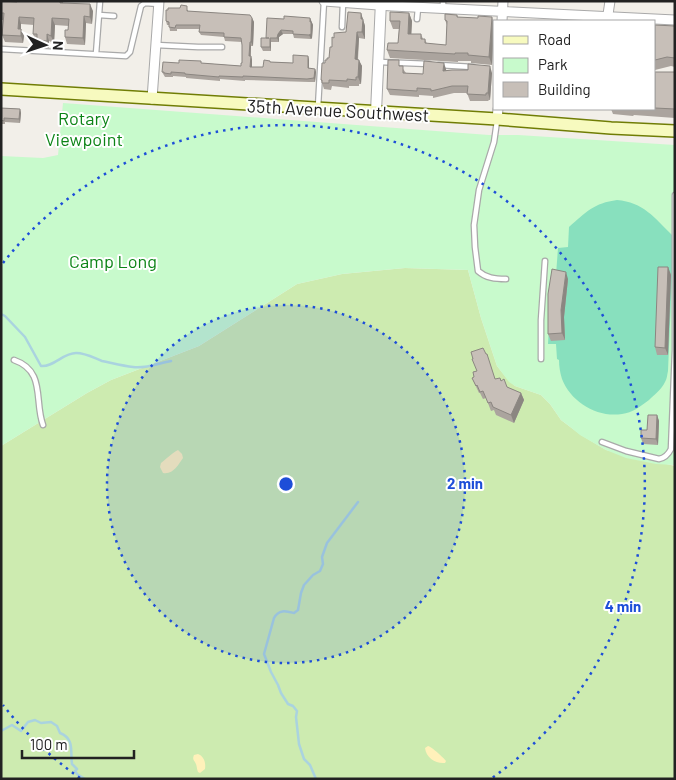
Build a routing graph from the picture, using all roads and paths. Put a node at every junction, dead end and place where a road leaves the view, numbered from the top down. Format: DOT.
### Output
graph roads {
  1 [pos="100,1"];
  2 [pos="324,1"];
  3 [pos="503,1"];
  4 [pos="610,1"];
  5 [pos="159,3"];
  6 [pos="343,3"];
  7 [pos="381,3"];
  8 [pos="443,5"];
  9 [pos="418,8"];
  10 [pos="99,15"];
  11 [pos="114,16"];
  12 [pos="502,17"];
  13 [pos="418,19"];
  14 [pos="607,19"];
  15 [pos="675,20"];
  16 [pos="342,27"];
  17 [pos="156,45"];
  18 [pos="222,47"];
  19 [pos="1,49"];
  20 [pos="96,54"];
  21 [pos="378,62"];
  22 [pos="483,68"];
  23 [pos="1,89"];
  24 [pos="152,99"];
  25 [pos="318,109"];
  26 [pos="376,112"];
  27 [pos="497,114"];
  28 [pos="675,131"];
  29 [pos="675,195"];
  30 [pos="545,261"];
  31 [pos="506,279"];
  32 [pos="541,359"];
  33 [pos="14,360"];
  34 [pos="43,425"];
  35 [pos="602,442"];
  1 -- 10 [label="lane"];
  2 -- 6 [label="street"];
  2 -- 25 [label="lane"];
  3 -- 12 [label="street"];
  4 -- 14 [label="street"];
  5 -- 17 [label="street"];
  5 -- 20 [label="lane"];
  6 -- 7 [label="street"];
  6 -- 16 [label="lane"];
  7 -- 9 [label="street"];
  7 -- 21 [label="street"];
  8 -- 9 [label="street"];
  8 -- 12 [label="street"];
  9 -- 13 [label="lane"];
  10 -- 11 [label="lane"];
  10 -- 20 [label="lane"];
  12 -- 14 [label="street"];
  14 -- 15 [label="street"];
  17 -- 18 [label="lane"];
  17 -- 24 [label="street"];
  19 -- 20 [label="lane"];
  21 -- 22 [label="lane"];
  21 -- 26 [label="street"];
  23 -- 24 [label="main road, 35th Avenue Southwest"];
  24 -- 25 [label="main road, 35th Avenue Southwest"];
  25 -- 26 [label="main road, 35th Avenue Southwest"];
  26 -- 27 [label="main road, 35th Avenue Southwest"];
  27 -- 28 [label="main road, 35th Avenue Southwest"];
  27 -- 31 [label="lane"];
  29 -- 35 [label="lane"];
  30 -- 32 [label="lane"];
  33 -- 34 [label="lane"];
}
